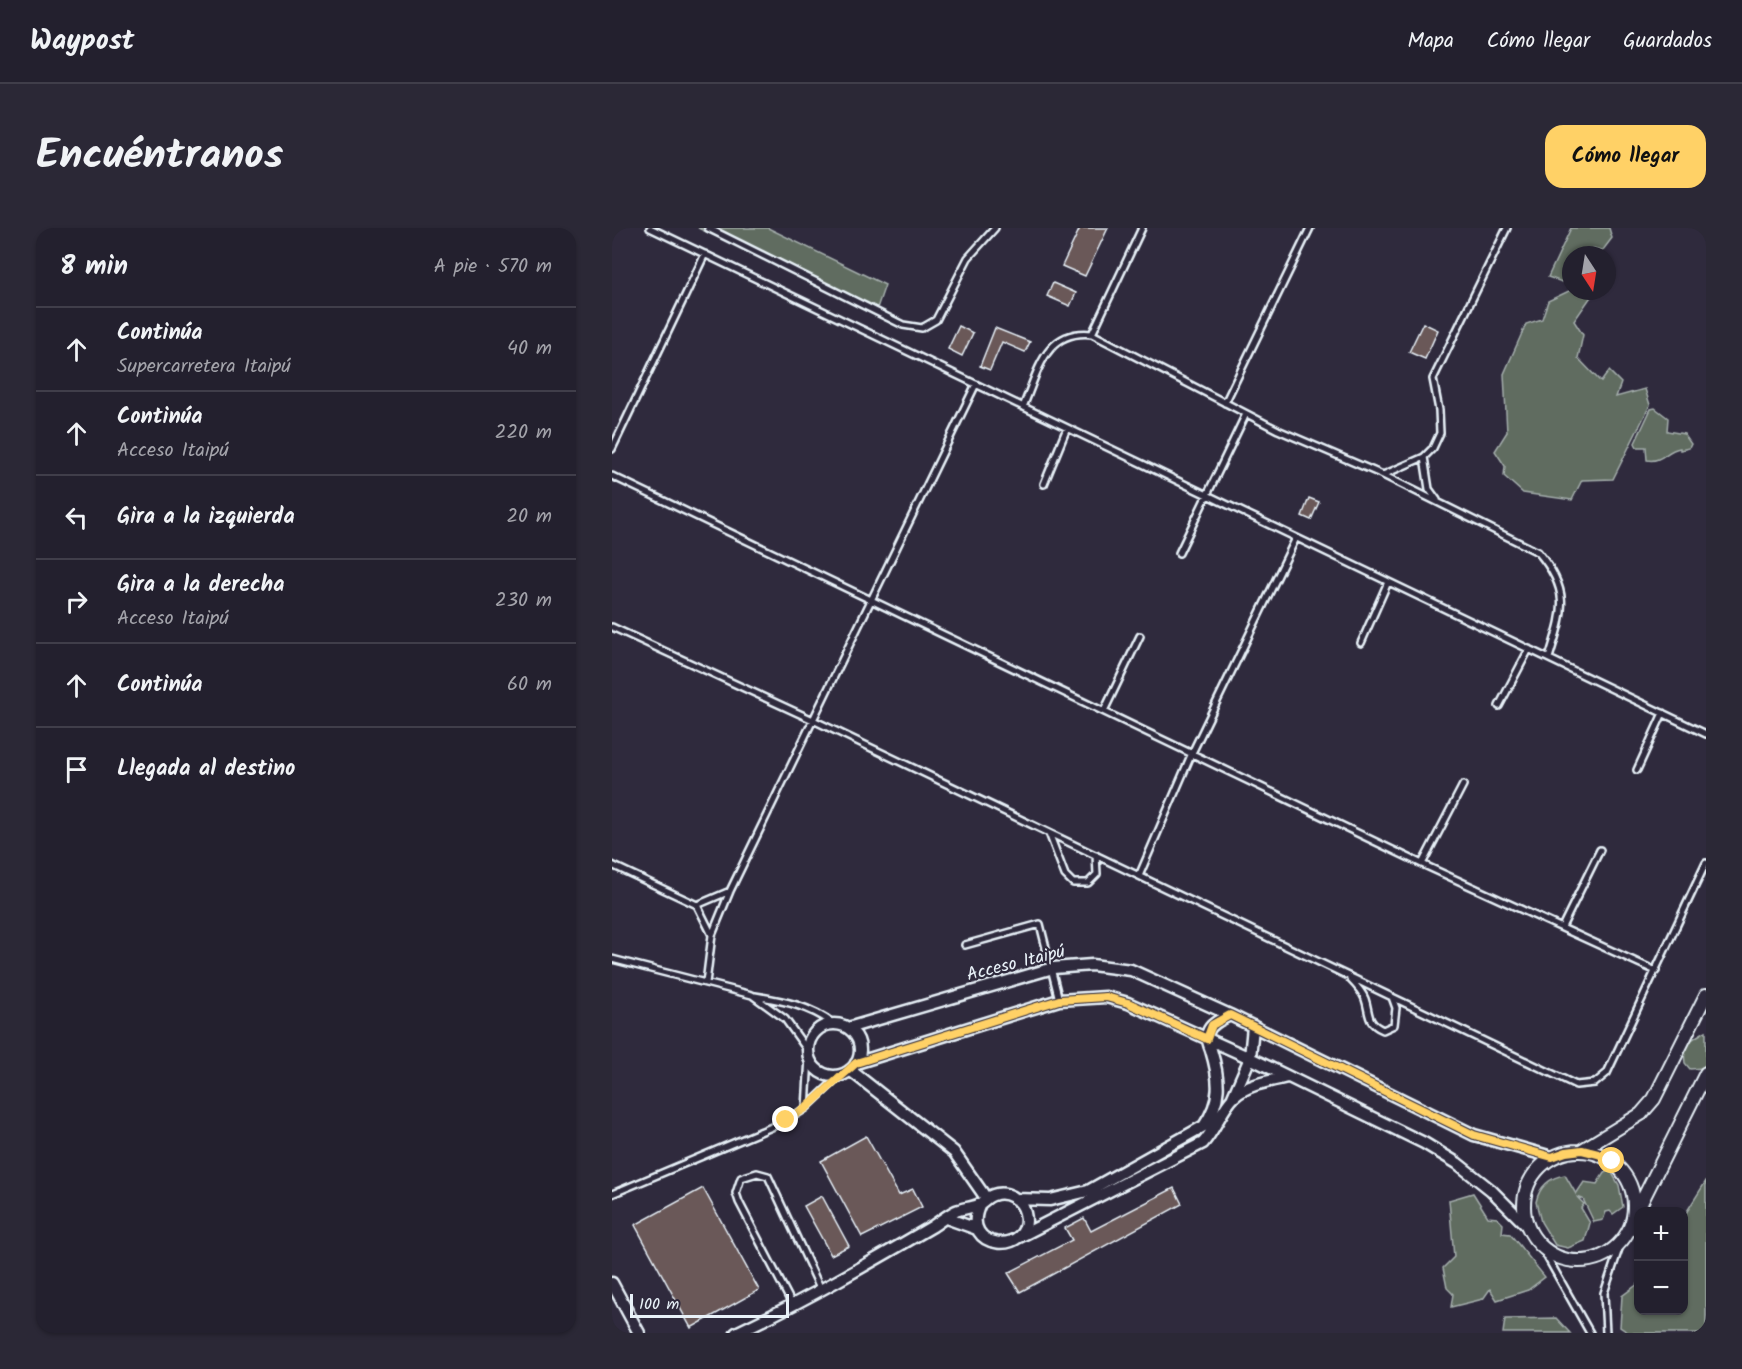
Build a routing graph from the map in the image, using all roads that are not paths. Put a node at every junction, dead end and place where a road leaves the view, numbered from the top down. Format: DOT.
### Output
graph roads {
  1 [pos="650,228"];
  2 [pos="708,228"];
  3 [pos="995,228"];
  4 [pos="1142,228"];
  5 [pos="1310,228"];
  6 [pos="1506,228"];
  7 [pos="705,254"];
  8 [pos="1092,334"];
  9 [pos="976,384"];
  10 [pos="1225,403"];
  11 [pos="1023,407"];
  12 [pos="1246,414"];
  13 [pos="1067,428"];
  14 [pos="612,449"];
  15 [pos="1424,457"];
  16 [pos="1383,474"];
  17 [pos="612,476"];
  18 [pos="1044,484"];
  19 [pos="1206,495"];
  20 [pos="1438,502"];
  21 [pos="1296,538"];
  22 [pos="1179,553"];
  23 [pos="1388,582"];
  24 [pos="872,599"];
  25 [pos="612,627"];
  26 [pos="1140,636"];
  27 [pos="1361,643"];
  28 [pos="1529,649"];
  29 [pos="1549,658"];
  30 [pos="1499,706"];
  31 [pos="1104,711"];
  32 [pos="1663,713"];
  33 [pos="813,720"];
  34 [pos="1706,734"];
  35 [pos="1192,753"];
  36 [pos="1637,770"];
  37 [pos="1463,785"];
  38 [pos="1048,832"];
  39 [pos="1600,850"];
  40 [pos="1096,855"];
  41 [pos="1706,863"];
  42 [pos="1422,864"];
  43 [pos="612,865"];
  44 [pos="1139,876"];
  45 [pos="730,891"];
  46 [pos="697,905"];
  47 [pos="1562,927"];
  48 [pos="712,935"];
  49 [pos="965,945"];
  50 [pos="612,959"];
  51 [pos="1053,968"];
  52 [pos="1656,970"];
  53 [pos="1347,975"];
  54 [pos="706,983"];
  55 [pos="752,995"];
  56 [pos="1706,995"];
  57 [pos="1392,997"];
  58 [pos="1059,1000"];
  59 [pos="1230,1015"];
  60 [pos="834,1024"];
  61 [pos="1253,1026"];
  62 [pos="848,1028"];
  63 [pos="1207,1039"];
  64 [pos="808,1054"];
  65 [pos="1250,1058"];
  66 [pos="850,1069"];
  67 [pos="1706,1073"];
  68 [pos="1288,1077"];
  69 [pos="1233,1097"];
  70 [pos="806,1108"];
  71 [pos="1582,1150"];
  72 [pos="1552,1157"];
  73 [pos="612,1194"];
  74 [pos="1016,1199"];
  75 [pos="983,1201"];
  76 [pos="946,1218"];
  77 [pos="1633,1219"];
  78 [pos="1527,1226"];
  79 [pos="977,1229"];
  80 [pos="1013,1240"];
  81 [pos="1621,1243"];
  82 [pos="1542,1248"];
  83 [pos="612,1283"];
  84 [pos="822,1291"];
  85 [pos="614,1294"];
  86 [pos="793,1306"];
  87 [pos="639,1333"];
  88 [pos="736,1333"];
  89 [pos="1590,1333"];
  90 [pos="1606,1333"];
  1 -- 7 [label="lane"];
  2 -- 3 [label="lane"];
  4 -- 8 [label="lane"];
  5 -- 10 [label="lane"];
  6 -- 15 [label="lane"];
  7 -- 9 [label="lane"];
  7 -- 14 [label="lane"];
  8 -- 10 [label="lane"];
  8 -- 11 [label="lane"];
  9 -- 11 [label="lane"];
  9 -- 24 [label="lane"];
  10 -- 12 [label="lane"];
  11 -- 13 [label="lane"];
  12 -- 16 [label="lane"];
  12 -- 19 [label="lane"];
  13 -- 18 [label="lane"];
  13 -- 19 [label="lane"];
  15 -- 16 [label="lane"];
  15 -- 20 [label="lane"];
  16 -- 20 [label="lane"];
  17 -- 24 [label="lane"];
  19 -- 21 [label="lane"];
  19 -- 22 [label="lane"];
  20 -- 29 [label="lane"];
  21 -- 23 [label="lane"];
  21 -- 35 [label="lane"];
  23 -- 27 [label="lane"];
  23 -- 28 [label="lane"];
  24 -- 31 [label="lane"];
  24 -- 33 [label="lane"];
  25 -- 33 [label="lane"];
  26 -- 31 [label="lane"];
  28 -- 29 [label="lane"];
  28 -- 30 [label="lane"];
  29 -- 32 [label="lane"];
  31 -- 35 [label="lane"];
  32 -- 34 [label="lane"];
  32 -- 36 [label="lane"];
  33 -- 38 [label="lane"];
  33 -- 45 [label="lane"];
  35 -- 42 [label="lane"];
  35 -- 44 [label="lane"];
  37 -- 42 [label="lane"];
  38 -- 40 [label="lane"];
  38 -- 40 [label="lane"];
  39 -- 47 [label="lane"];
  40 -- 44 [label="lane"];
  41 -- 52 [label="lane"];
  42 -- 47 [label="lane"];
  43 -- 46 [label="lane"];
  44 -- 53 [label="lane"];
  45 -- 46 [label="lane"];
  45 -- 48 [label="lane"];
  46 -- 48 [label="lane"];
  47 -- 52 [label="lane"];
  48 -- 54 [label="lane"];
  49 -- 51 [label="lane"];
  50 -- 54 [label="lane"];
  51 -- 58 [label="lane"];
  51 -- 59 [label="street, Acceso Itaipú"];
  51 -- 62 [label="street, Acceso Itaipú"];
  52 -- 57 [label="lane"];
  53 -- 57 [label="lane"];
  53 -- 57 [label="lane"];
  54 -- 55 [label="lane"];
  55 -- 60 [label="lane"];
  55 -- 64 [label="lane"];
  56 -- 71 [label="street"];
  58 -- 63 [label="street"];
  58 -- 66 [label="street"];
  59 -- 61 [label="street, Acceso Itaipú"];
  59 -- 63 [label="street"];
  60 -- 62 [label="street"];
  60 -- 64 [label="street"];
  61 -- 65 [label="street"];
  61 -- 72 [label="street, Acceso Itaipú"];
  62 -- 66 [label="street"];
  63 -- 65 [label="street"];
  63 -- 74 [label="street"];
  64 -- 66 [label="street"];
  64 -- 70 [label="lane"];
  65 -- 68 [label="street"];
  65 -- 69 [label="street"];
  66 -- 70 [label="lane"];
  66 -- 75 [label="street"];
  67 -- 77 [label="street"];
  68 -- 69 [label="street"];
  68 -- 78 [label="street"];
  69 -- 80 [label="street"];
  70 -- 73 [label="lane"];
  71 -- 72 [label="street"];
  71 -- 77 [label="street"];
  72 -- 78 [label="street"];
  74 -- 75 [label="street"];
  74 -- 80 [label="street"];
  75 -- 76 [label="street"];
  75 -- 79 [label="street"];
  76 -- 79 [label="street"];
  76 -- 84 [label="street"];
  77 -- 81 [label="street"];
  78 -- 82 [label="street"];
  79 -- 80 [label="street"];
  81 -- 82 [label="street"];
  81 -- 90 [label="lane"];
  82 -- 89 [label="lane"];
  83 -- 85 [label="street"];
  84 -- 86 [label="street"];
  84 -- 86 [label="lane"];
  85 -- 87 [label="street"];
  86 -- 88 [label="street"];
}
